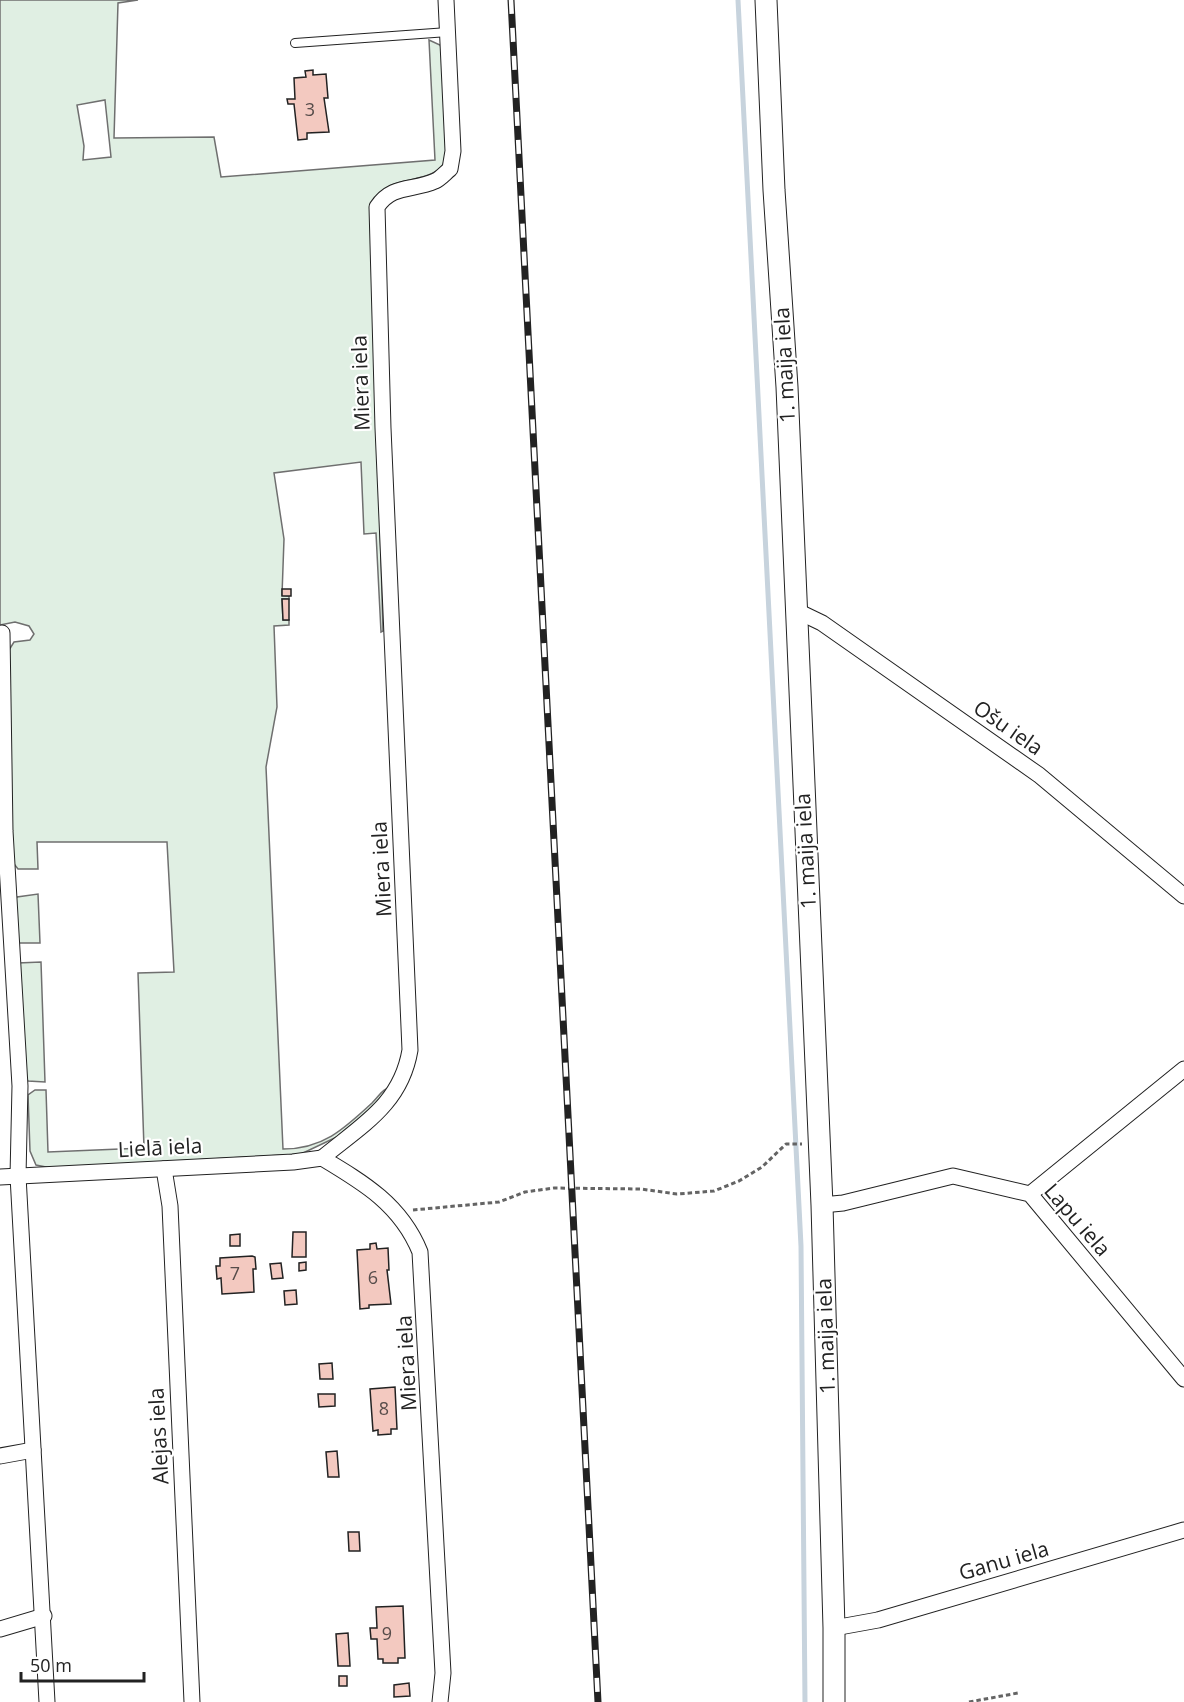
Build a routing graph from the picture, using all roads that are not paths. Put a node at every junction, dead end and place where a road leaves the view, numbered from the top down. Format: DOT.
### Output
graph roads {
  1 [pos="446,0"];
  2 [pos="766,0"];
  3 [pos="448,32"];
  4 [pos="295,44"];
  5 [pos="795,610"];
  6 [pos="2,633"];
  7 [pos="2,830"];
  8 [pos="1184,896"];
  9 [pos="1184,1070"];
  10 [pos="322,1158"];
  11 [pos="164,1170"];
  12 [pos="18,1176"];
  13 [pos="0,1177"];
  14 [pos="1030,1194"];
  15 [pos="822,1205"];
  16 [pos="1184,1379"];
  17 [pos="33,1450"];
  18 [pos="0,1456"];
  19 [pos="1184,1530"];
  20 [pos="44,1616"];
  21 [pos="834,1628"];
  22 [pos="0,1629"];
  23 [pos="47,1702"];
  24 [pos="192,1702"];
  25 [pos="440,1702"];
  26 [pos="834,1702"];
  1 -- 3 [label="street, Miera iela"];
  2 -- 5 [label="street, 1. maija iela"];
  3 -- 4 [label="lane"];
  3 -- 10 [label="street, Miera iela"];
  5 -- 8 [label="street, Ošu iela"];
  5 -- 15 [label="street, 1. maija iela"];
  6 -- 7 [label="street"];
  7 -- 12 [label="street"];
  9 -- 14 [label="street"];
  10 -- 11 [label="street, Lielā iela"];
  10 -- 25 [label="street, Miera iela"];
  11 -- 12 [label="street, Lielā iela"];
  11 -- 24 [label="street, Alejas iela"];
  12 -- 13 [label="street, Lielā iela"];
  12 -- 17 [label="street"];
  14 -- 15 [label="street, Lapu iela"];
  14 -- 16 [label="street, Lapu iela"];
  15 -- 21 [label="street, 1. maija iela"];
  17 -- 18 [label="street"];
  17 -- 20 [label="street"];
  19 -- 21 [label="street, Ganu iela"];
  20 -- 22 [label="street"];
  20 -- 23 [label="street"];
  21 -- 26 [label="street, 1. maija iela"];
}
